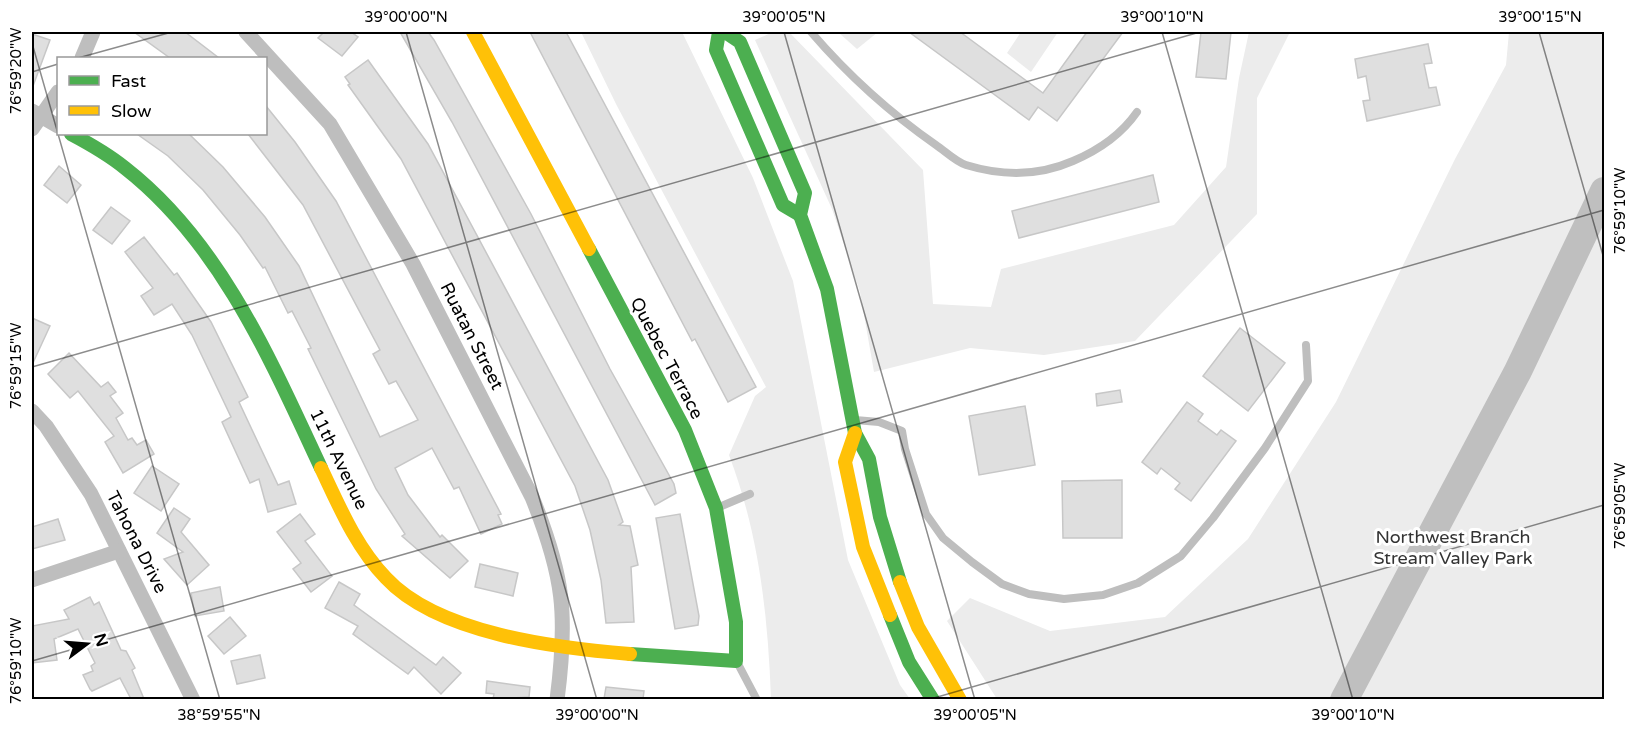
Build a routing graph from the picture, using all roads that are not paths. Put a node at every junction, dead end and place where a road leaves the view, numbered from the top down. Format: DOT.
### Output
graph roads {
  1 [pos="93,32"];
  2 [pos="246,32"];
  3 [pos="472,32"];
  4 [pos="719,32"];
  5 [pos="725,32"];
  6 [pos="812,32"];
  7 [pos="82,57"];
  8 [pos="57,93"];
  9 [pos="1137,112"];
  10 [pos="37,113"];
  11 [pos="57,125"];
  12 [pos="32,129"];
  13 [pos="73,135"];
  14 [pos="800,215"];
  15 [pos="1306,345"];
  16 [pos="32,411"];
  17 [pos="854,427"];
  18 [pos="750,494"];
  19 [pos="716,508"];
  20 [pos="120,551"];
  21 [pos="32,580"];
  22 [pos="564,646"];
  23 [pos="736,661"];
  24 [pos="193,699"];
  25 [pos="557,699"];
  26 [pos="757,699"];
  27 [pos="933,699"];
  28 [pos="960,699"];
  1 -- 7 [label="street"];
  2 -- 22 [label="street, Ruatan Street"];
  3 -- 19 [label="street, Quebec Terrace"];
  4 -- 14 [label="street"];
  5 -- 14 [label="street"];
  6 -- 9 [label="lane"];
  8 -- 10 [label="street"];
  10 -- 11 [label="street"];
  10 -- 12 [label="street"];
  13 -- 22 [label="street, 11th Avenue"];
  14 -- 17 [label="street"];
  15 -- 17 [label="lane"];
  16 -- 20 [label="street, Tahona Drive"];
  17 -- 27 [label="street"];
  17 -- 28 [label="street"];
  18 -- 19 [label="lane"];
  19 -- 23 [label="street, Quebec Terrace"];
  20 -- 21 [label="street"];
  20 -- 24 [label="street, Tahona Drive"];
  22 -- 23 [label="street, 11th Avenue"];
  22 -- 25 [label="street, Ruatan Street"];
  23 -- 26 [label="lane"];
}
